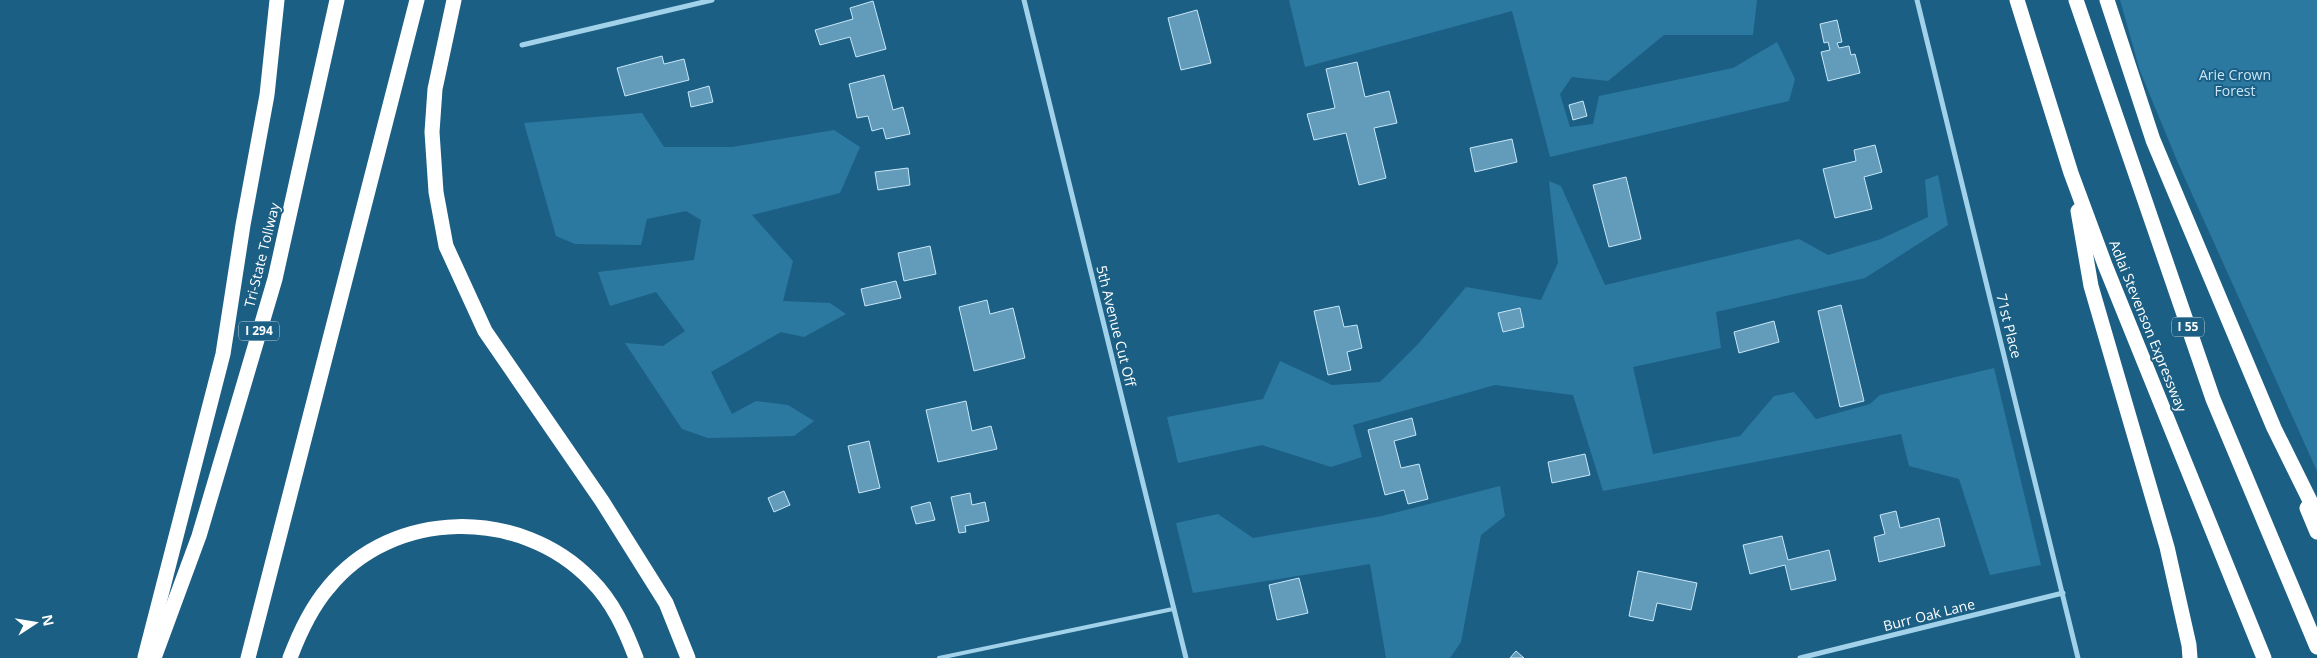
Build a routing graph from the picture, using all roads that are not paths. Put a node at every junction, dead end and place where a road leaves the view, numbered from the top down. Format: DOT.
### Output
graph roads {
  1 [pos="277,0"];
  2 [pos="337,0"];
  3 [pos="417,0"];
  4 [pos="454,0"];
  5 [pos="712,0"];
  6 [pos="1024,0"];
  7 [pos="1917,0"];
  8 [pos="2017,0"];
  9 [pos="2076,0"];
  10 [pos="2107,0"];
  11 [pos="522,46"];
  12 [pos="2071,173"];
  13 [pos="2274,428"];
  14 [pos="2317,515"];
  15 [pos="2317,532"];
  16 [pos="2063,593"];
  17 [pos="1174,609"];
  18 [pos="2317,647"];
  19 [pos="150,656"];
  20 [pos="248,658"];
  21 [pos="290,658"];
  22 [pos="636,658"];
  23 [pos="688,658"];
  24 [pos="939,658"];
  25 [pos="1186,658"];
  26 [pos="1800,658"];
  27 [pos="2078,658"];
  28 [pos="2190,658"];
  29 [pos="2264,658"];
  1 -- 19 [label="highway"];
  2 -- 19 [label="highway, Tri-State Tollway / I 294"];
  3 -- 20 [label="highway"];
  4 -- 23 [label="highway"];
  5 -- 11 [label="street"];
  6 -- 17 [label="street, 5th Avenue Cut Off"];
  7 -- 16 [label="street, 71st Place"];
  8 -- 12 [label="highway, Adlai Stevenson Expressway"];
  9 -- 18 [label="highway, I 55"];
  10 -- 13 [label="highway"];
  12 -- 28 [label="highway"];
  12 -- 29 [label="highway, Adlai Stevenson Expressway"];
  13 -- 14 [label="highway"];
  13 -- 15 [label="highway"];
  16 -- 26 [label="street, Burr Oak Lane"];
  16 -- 27 [label="street, 71st Place"];
  17 -- 24 [label="lane"];
  17 -- 25 [label="street, 5th Avenue Cut Off"];
  21 -- 22 [label="highway"];
}
